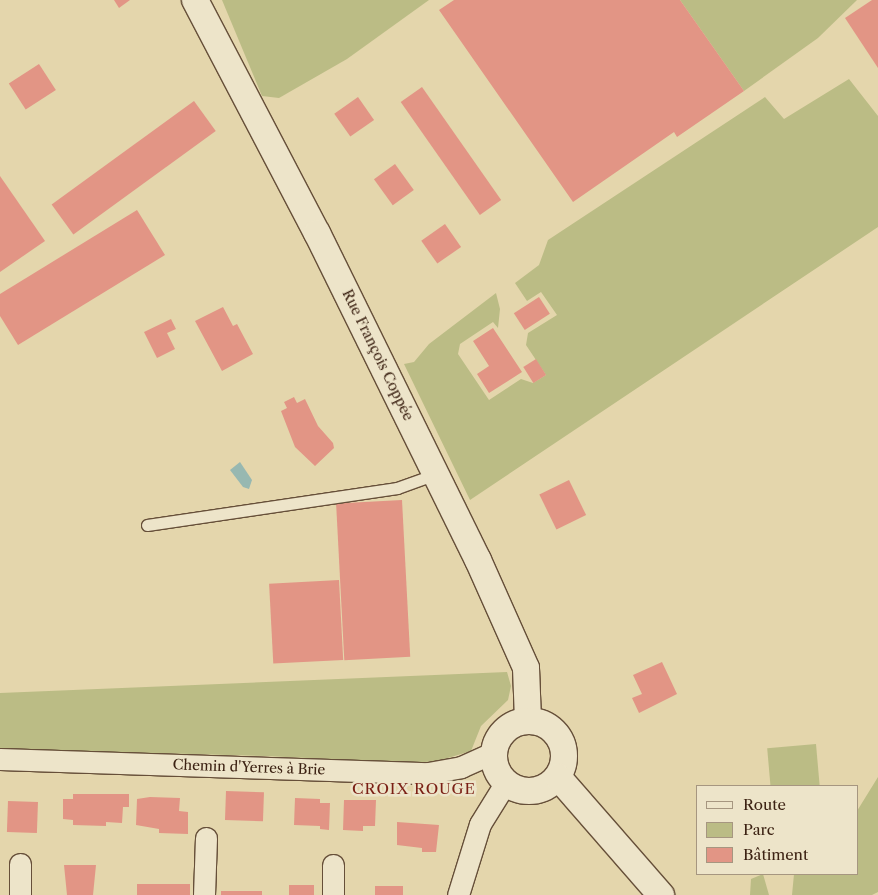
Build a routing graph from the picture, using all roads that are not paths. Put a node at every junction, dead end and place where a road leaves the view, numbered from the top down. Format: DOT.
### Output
graph roads {
  1 [pos="195,0"];
  2 [pos="436,474"];
  3 [pos="147,525"];
  4 [pos="528,721"];
  5 [pos="495,752"];
  6 [pos="0,759"];
  7 [pos="558,777"];
  8 [pos="506,782"];
  9 [pos="206,838"];
  10 [pos="20,864"];
  11 [pos="333,864"];
  12 [pos="20,895"];
  13 [pos="204,895"];
  14 [pos="333,895"];
  15 [pos="458,895"];
  16 [pos="661,895"];
  1 -- 2 [label="street, Rue François Coppée"];
  2 -- 3 [label="lane"];
  2 -- 4 [label="street, Rue François Coppée"];
  4 -- 5 [label="street"];
  4 -- 7 [label="street"];
  5 -- 6 [label="street, Chemin d'Yerres à Brie"];
  5 -- 8 [label="street"];
  7 -- 8 [label="street"];
  7 -- 16 [label="street"];
  8 -- 15 [label="street"];
  9 -- 13 [label="street"];
  10 -- 12 [label="street"];
  11 -- 14 [label="street"];
}
